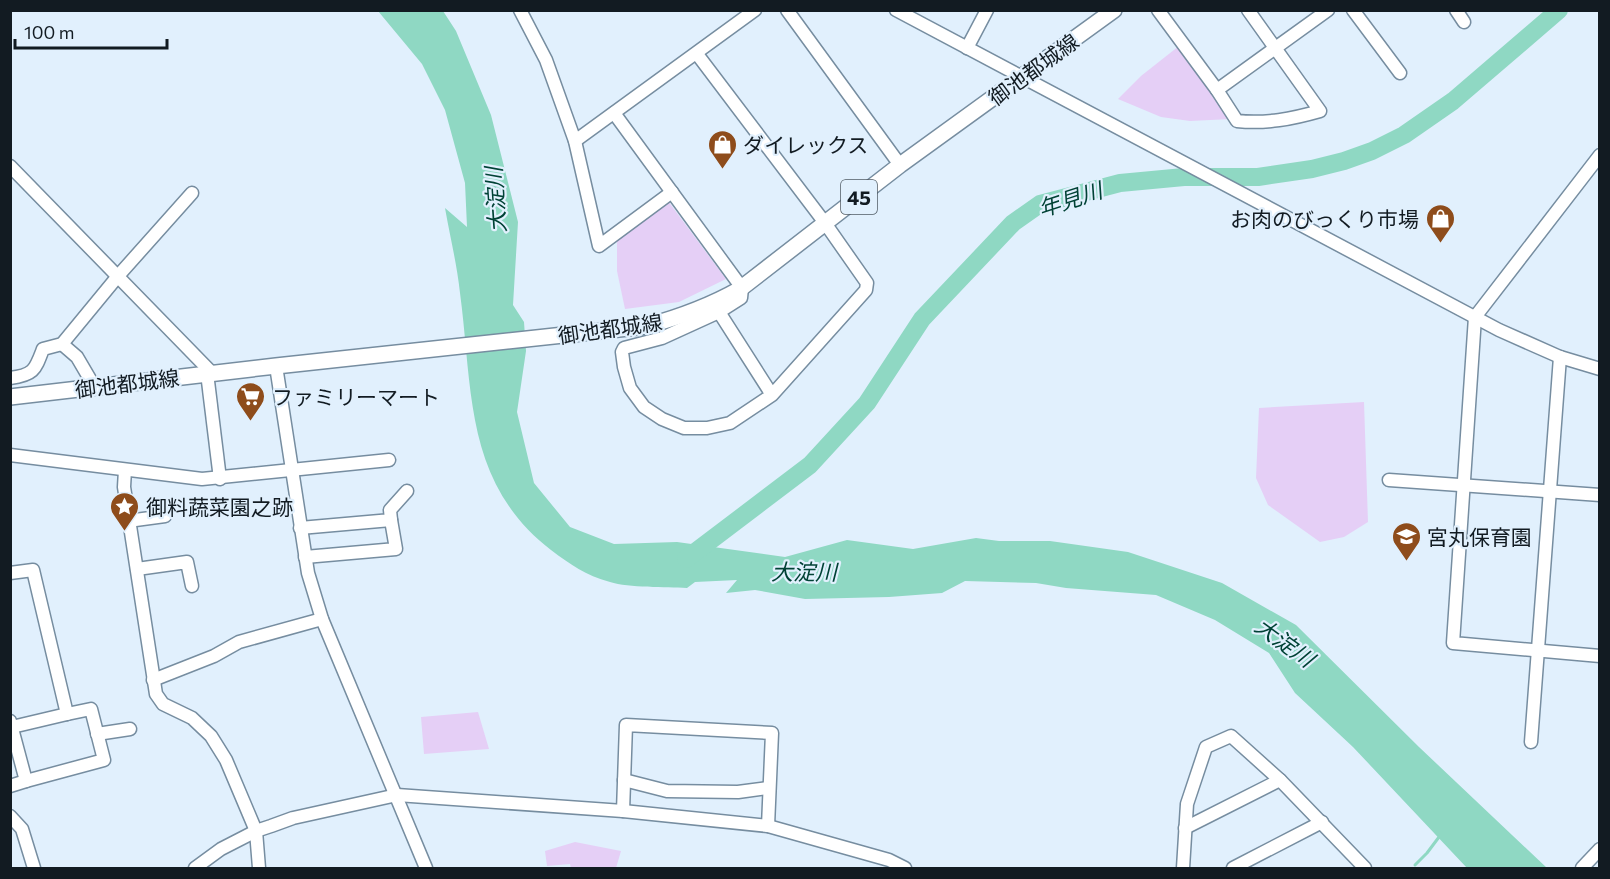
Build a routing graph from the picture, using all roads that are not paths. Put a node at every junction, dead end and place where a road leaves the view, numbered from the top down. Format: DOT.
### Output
graph roads {
  1 [pos="520,10"];
  2 [pos="755,10"];
  3 [pos="787,10"];
  4 [pos="896,10"];
  5 [pos="987,10"];
  6 [pos="1158,10"];
  7 [pos="1248,10"];
  8 [pos="1328,10"];
  9 [pos="1353,10"];
  10 [pos="1456,10"];
  11 [pos="1112,11"];
  12 [pos="1464,22"];
  13 [pos="967,48"];
  14 [pos="1275,49"];
  15 [pos="697,54"];
  16 [pos="1400,73"];
  17 [pos="1021,78"];
  18 [pos="1217,90"];
  19 [pos="614,113"];
  20 [pos="575,141"];
  21 [pos="1599,155"];
  22 [pos="900,165"];
  23 [pos="10,166"];
  24 [pos="672,192"];
  25 [pos="192,193"];
  26 [pos="825,223"];
  27 [pos="118,276"];
  28 [pos="742,288"];
  29 [pos="718,312"];
  30 [pos="1475,317"];
  31 [pos="62,344"];
  32 [pos="1560,357"];
  33 [pos="276,366"];
  34 [pos="1599,369"];
  35 [pos="209,373"];
  36 [pos="10,378"];
  37 [pos="93,386"];
  38 [pos="772,395"];
  39 [pos="10,397"];
  40 [pos="10,455"];
  41 [pos="389,460"];
  42 [pos="125,470"];
  43 [pos="293,470"];
  44 [pos="220,479"];
  45 [pos="1389,480"];
  46 [pos="1464,485"];
  47 [pos="407,491"];
  48 [pos="1551,491"];
  49 [pos="1599,495"];
  50 [pos="165,516"];
  51 [pos="391,520"];
  52 [pos="128,521"];
  53 [pos="300,528"];
  54 [pos="305,557"];
  55 [pos="137,569"];
  56 [pos="10,573"];
  57 [pos="192,586"];
  58 [pos="322,620"];
  59 [pos="1539,651"];
  60 [pos="1599,656"];
  61 [pos="153,680"];
  62 [pos="67,714"];
  63 [pos="11,724"];
  64 [pos="130,729"];
  65 [pos="97,734"];
  66 [pos="1531,742"];
  67 [pos="624,780"];
  68 [pos="1280,780"];
  69 [pos="26,781"];
  70 [pos="10,786"];
  71 [pos="768,788"];
  72 [pos="397,795"];
  73 [pos="623,811"];
  74 [pos="10,816"];
  75 [pos="1322,822"];
  76 [pos="768,826"];
  77 [pos="1185,828"];
  78 [pos="256,831"];
  79 [pos="1599,849"];
  80 [pos="34,868"];
  81 [pos="195,868"];
  82 [pos="259,868"];
  83 [pos="426,868"];
  84 [pos="905,868"];
  85 [pos="1183,868"];
  86 [pos="1233,868"];
  87 [pos="1362,868"];
  88 [pos="1582,868"];
  1 -- 20 [label="street"];
  2 -- 15 [label="street"];
  3 -- 22 [label="street"];
  4 -- 13 [label="street"];
  5 -- 13 [label="street"];
  6 -- 18 [label="street"];
  7 -- 14 [label="street"];
  8 -- 14 [label="street"];
  9 -- 16 [label="street"];
  10 -- 12 [label="street"];
  11 -- 17 [label="main road, 御池都城線 / 45"];
  13 -- 17 [label="street"];
  14 -- 18 [label="street"];
  14 -- 18 [label="street"];
  15 -- 19 [label="street"];
  15 -- 26 [label="street"];
  17 -- 22 [label="main road, 御池都城線 / 45"];
  17 -- 30 [label="street"];
  19 -- 20 [label="street"];
  19 -- 24 [label="street"];
  20 -- 24 [label="street"];
  21 -- 30 [label="street"];
  22 -- 26 [label="main road, 御池都城線 / 45"];
  23 -- 27 [label="street"];
  24 -- 28 [label="street"];
  25 -- 27 [label="street"];
  26 -- 28 [label="main road, 御池都城線 / 45"];
  26 -- 38 [label="street"];
  27 -- 31 [label="street"];
  27 -- 35 [label="street"];
  28 -- 29 [label="street"];
  28 -- 33 [label="main road, 御池都城線 / 45"];
  29 -- 38 [label="street"];
  29 -- 38 [label="street"];
  30 -- 32 [label="street"];
  30 -- 46 [label="street"];
  31 -- 36 [label="street"];
  31 -- 37 [label="street"];
  32 -- 34 [label="street"];
  32 -- 48 [label="street"];
  33 -- 35 [label="main road, 御池都城線 / 45"];
  33 -- 43 [label="street"];
  35 -- 37 [label="main road, 御池都城線 / 45"];
  35 -- 44 [label="street"];
  37 -- 39 [label="main road, 御池都城線 / 45"];
  40 -- 42 [label="street"];
  41 -- 43 [label="street"];
  42 -- 44 [label="street"];
  42 -- 52 [label="street"];
  43 -- 44 [label="street"];
  43 -- 53 [label="street"];
  45 -- 46 [label="street"];
  46 -- 48 [label="street"];
  46 -- 59 [label="street"];
  47 -- 51 [label="street"];
  48 -- 49 [label="street"];
  48 -- 59 [label="street"];
  50 -- 52 [label="street"];
  51 -- 53 [label="street"];
  51 -- 54 [label="street"];
  52 -- 55 [label="street"];
  53 -- 54 [label="street"];
  54 -- 58 [label="street"];
  55 -- 57 [label="street"];
  55 -- 61 [label="street"];
  56 -- 62 [label="street"];
  58 -- 61 [label="street"];
  58 -- 72 [label="street"];
  59 -- 60 [label="street"];
  59 -- 66 [label="street"];
  61 -- 78 [label="street"];
  62 -- 63 [label="street"];
  62 -- 65 [label="street"];
  63 -- 69 [label="street"];
  64 -- 65 [label="street"];
  65 -- 69 [label="street"];
  67 -- 71 [label="street"];
  67 -- 71 [label="street"];
  67 -- 73 [label="street"];
  68 -- 75 [label="street"];
  68 -- 77 [label="street"];
  68 -- 77 [label="street"];
  69 -- 70 [label="street"];
  71 -- 76 [label="street"];
  72 -- 73 [label="street"];
  72 -- 78 [label="street"];
  72 -- 83 [label="street"];
  73 -- 76 [label="street"];
  74 -- 80 [label="street"];
  75 -- 86 [label="street"];
  75 -- 87 [label="street"];
  76 -- 84 [label="street"];
  77 -- 85 [label="street"];
  78 -- 81 [label="street"];
  78 -- 82 [label="street"];
  79 -- 88 [label="street"];
}
